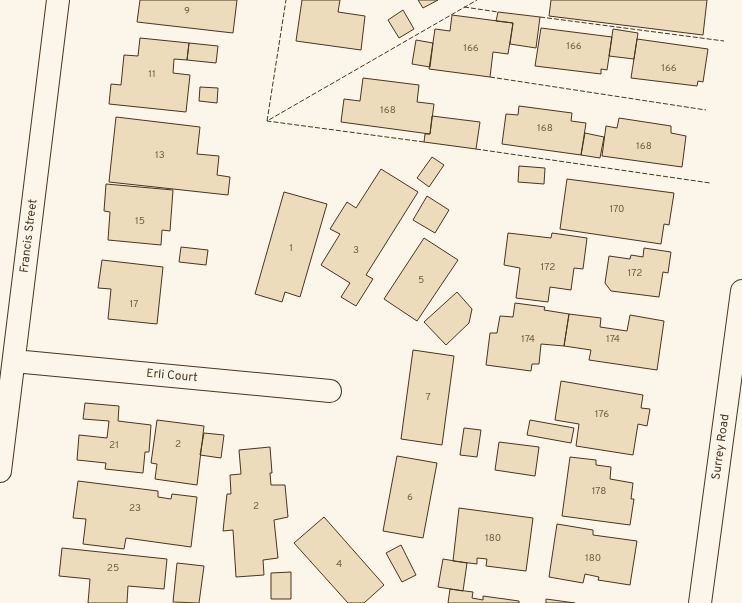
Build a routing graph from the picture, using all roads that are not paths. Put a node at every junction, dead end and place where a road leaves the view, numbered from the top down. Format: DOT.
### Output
graph roads {
  1 [pos="58,0"];
  2 [pos="742,291"];
  3 [pos="14,361"];
  4 [pos="737,363"];
  5 [pos="330,391"];
  6 [pos="0,471"];
  7 [pos="700,603"];
  1 -- 3 [label="street, Francis Street"];
  2 -- 4 [label="street, Surrey Road"];
  3 -- 5 [label="street, Erli Court"];
  3 -- 6 [label="street, Francis Street"];
  4 -- 7 [label="street, Surrey Road"];
}
